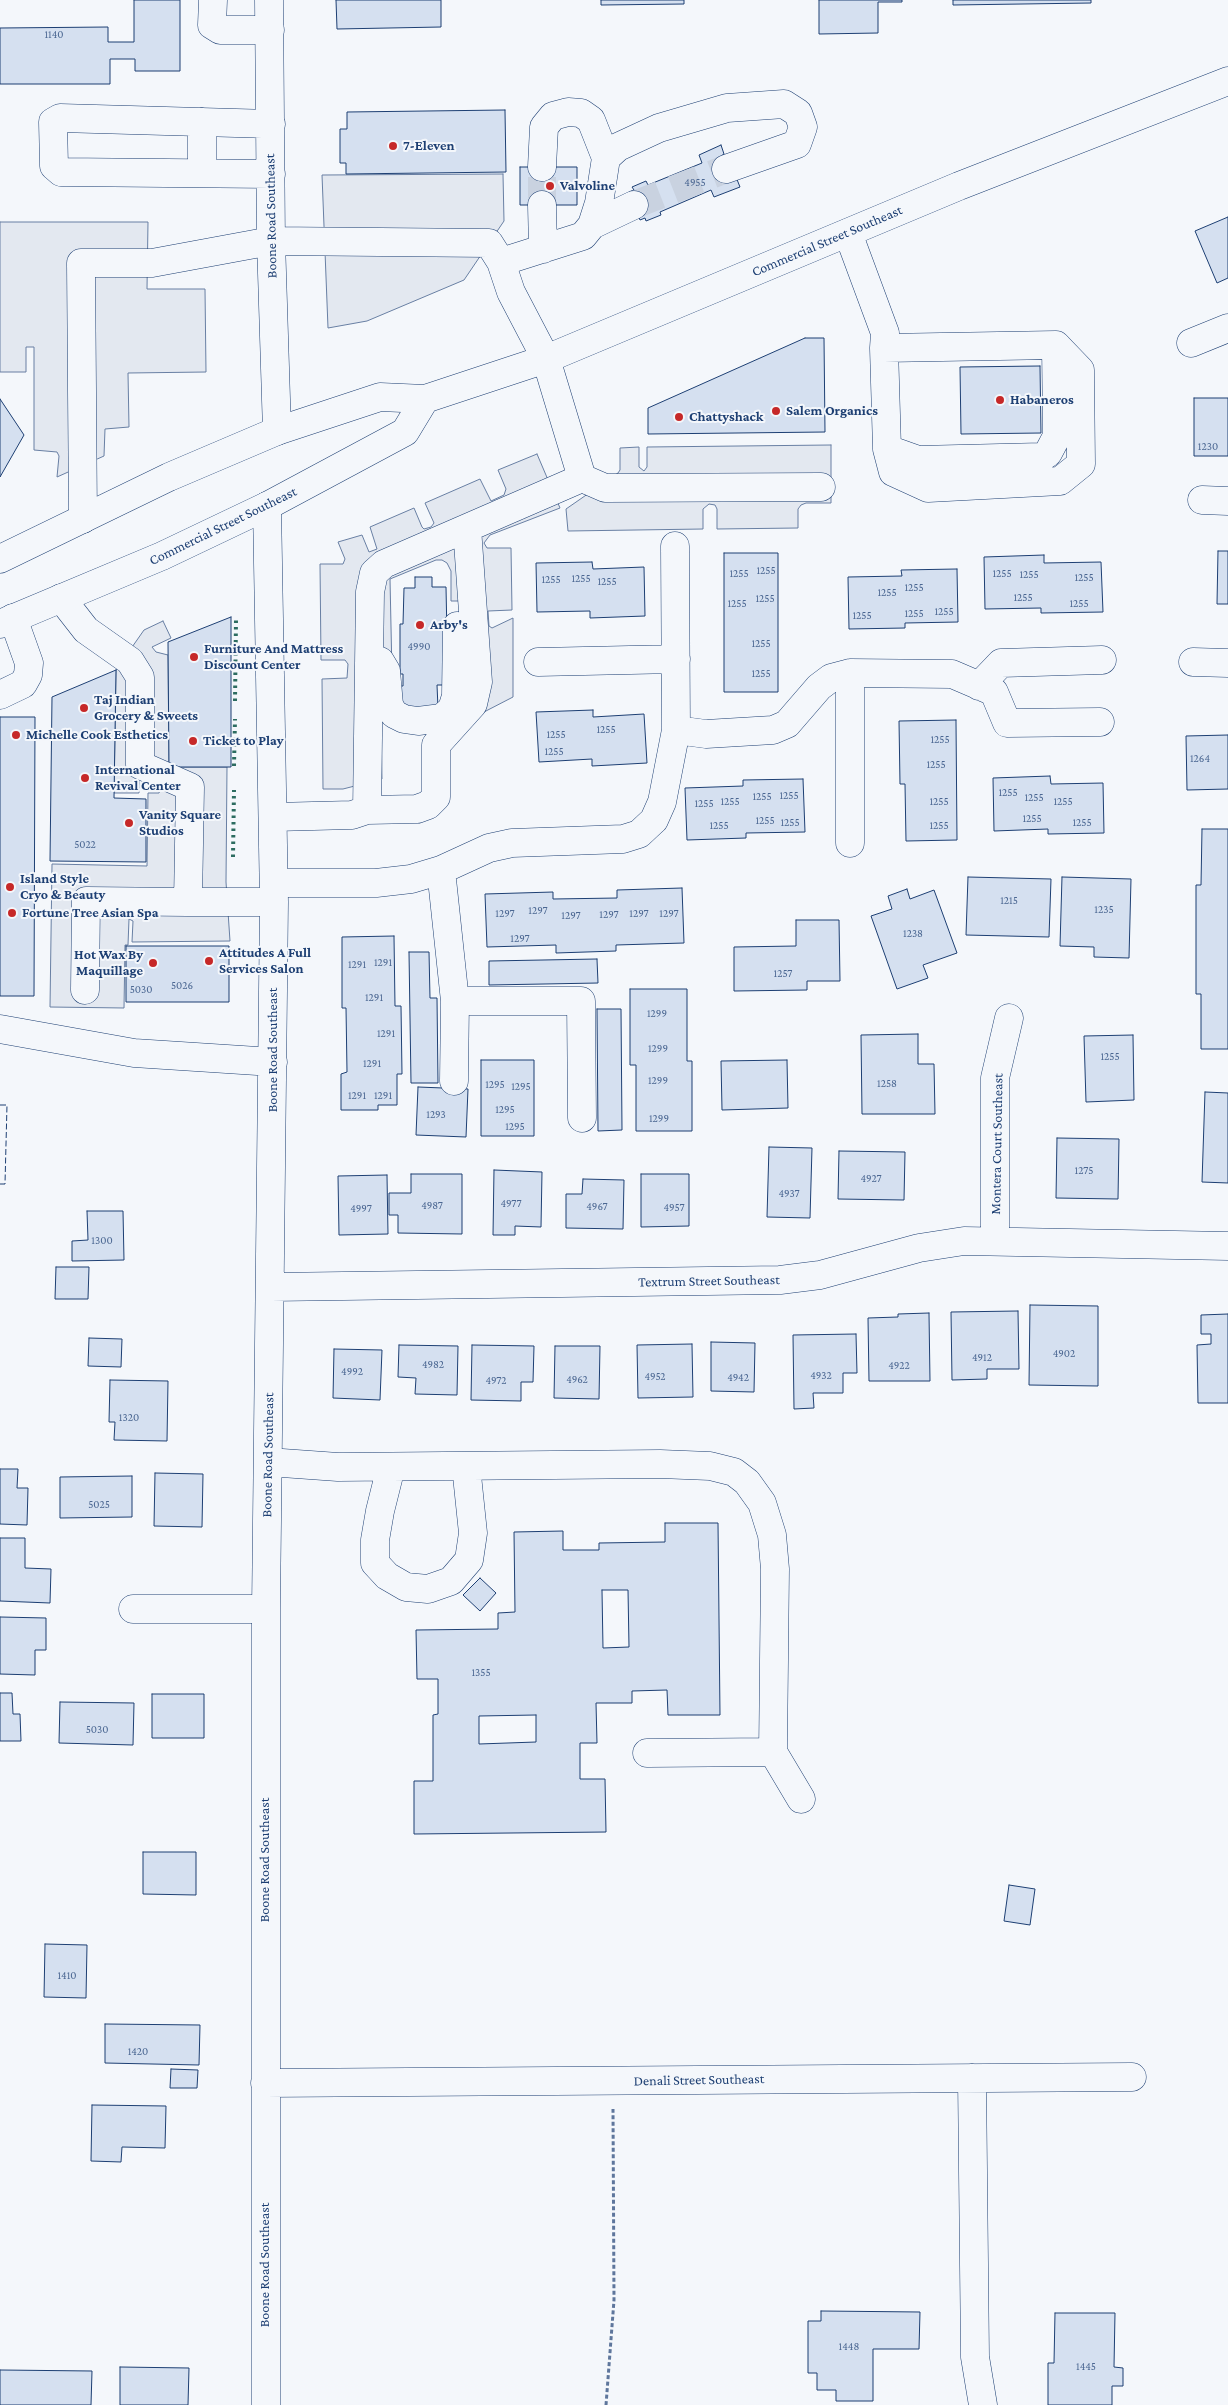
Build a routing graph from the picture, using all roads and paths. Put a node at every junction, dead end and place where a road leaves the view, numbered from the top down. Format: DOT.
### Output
graph roads {
  1 [pos="212,0"];
  2 [pos="269,0"];
  3 [pos="270,30"];
  4 [pos="1228,81"];
  5 [pos="202,122"];
  6 [pos="270,124"];
  7 [pos="606,158"];
  8 [pos="542,167"];
  9 [pos="726,169"];
  10 [pos="202,173"];
  11 [pos="270,174"];
  12 [pos="542,205"];
  13 [pos="634,205"];
  14 [pos="592,224"];
  15 [pos="848,232"];
  16 [pos="271,241"];
  17 [pos="543,249"];
  18 [pos="501,262"];
  19 [pos="1228,328"];
  20 [pos="1191,342"];
  21 [pos="884,348"];
  22 [pos="546,359"];
  23 [pos="425,399"];
  24 [pos="277,431"];
  25 [pos="582,478"];
  26 [pos="822,487"];
  27 [pos="267,506"];
  28 [pos="84,519"];
  29 [pos="467,528"];
  30 [pos="674,546"];
  31 [pos="6,553"];
  32 [pos="470,571"];
  33 [pos="61,598"];
  34 [pos="7,621"];
  35 [pos="369,642"];
  36 [pos="676,659"];
  37 [pos="1102,660"];
  38 [pos="538,662"];
  39 [pos="1193,662"];
  40 [pos="1228,663"];
  41 [pos="850,673"];
  42 [pos="979,686"];
  43 [pos="0,695"];
  44 [pos="1100,722"];
  45 [pos="676,730"];
  46 [pos="367,810"];
  47 [pos="274,817"];
  48 [pos="850,843"];
  49 [pos="441,870"];
  50 [pos="274,892"];
  51 [pos="188,902"];
  52 [pos="85,990"];
  53 [pos="455,1001"];
  54 [pos="1009,1018"];
  55 [pos="0,1029"];
  56 [pos="274,1062"];
  57 [pos="454,1081"];
  58 [pos="582,1118"];
  59 [pos="995,1240"];
  60 [pos="1228,1246"];
  61 [pos="271,1287"];
  62 [pos="268,1462"];
  63 [pos="466,1466"];
  64 [pos="392,1467"];
  65 [pos="266,1609"];
  66 [pos="133,1610"];
  67 [pos="774,1752"];
  68 [pos="647,1753"];
  69 [pos="801,1799"];
  70 [pos="1132,2077"];
  71 [pos="972,2078"];
  72 [pos="613,2081"];
  73 [pos="265,2083"];
  74 [pos="266,2405"];
  75 [pos="606,2405"];
  76 [pos="983,2405"];
  1 -- 3 [label="street"];
  2 -- 3 [label="street, Boone Road Southeast"];
  3 -- 6 [label="street, Boone Road Southeast"];
  4 -- 15 [label="street, Commercial Street Southeast"];
  5 -- 6 [label="street"];
  5 -- 10 [label="street"];
  5 -- 10 [label="street"];
  6 -- 11 [label="street, Boone Road Southeast"];
  7 -- 8 [label="street"];
  7 -- 9 [label="street"];
  7 -- 14 [label="street"];
  10 -- 11 [label="street"];
  11 -- 16 [label="street, Boone Road Southeast"];
  12 -- 17 [label="street"];
  13 -- 14 [label="street"];
  14 -- 17 [label="street"];
  15 -- 21 [label="street"];
  15 -- 22 [label="street, Commercial Street Southeast"];
  16 -- 18 [label="street"];
  16 -- 24 [label="street, Boone Road Southeast"];
  16 -- 28 [label="street"];
  17 -- 18 [label="street"];
  18 -- 22 [label="street"];
  19 -- 20 [label="street"];
  21 -- 21 [label="street"];
  22 -- 23 [label="street, Commercial Street Southeast"];
  22 -- 25 [label="street"];
  23 -- 24 [label="street, Commercial Street Southeast"];
  23 -- 27 [label="street, Commercial Street Southeast"];
  24 -- 28 [label="street, Commercial Street Southeast"];
  25 -- 26 [label="street"];
  25 -- 29 [label="street"];
  27 -- 33 [label="street, Commercial Street Southeast"];
  27 -- 47 [label="street, Boone Road Southeast"];
  28 -- 31 [label="street, Commercial Street Southeast"];
  29 -- 32 [label="street"];
  29 -- 35 [label="street"];
  30 -- 36 [label="street"];
  32 -- 35 [label="street"];
  32 -- 46 [label="street"];
  33 -- 34 [label="street, Commercial Street Southeast"];
  33 -- 51 [label="street"];
  34 -- 43 [label="street"];
  35 -- 46 [label="street"];
  36 -- 38 [label="street"];
  36 -- 45 [label="street"];
  37 -- 42 [label="street"];
  39 -- 40 [label="street"];
  41 -- 42 [label="street"];
  41 -- 45 [label="street"];
  41 -- 48 [label="street"];
  42 -- 44 [label="street"];
  45 -- 49 [label="street"];
  46 -- 47 [label="street"];
  47 -- 50 [label="street, Boone Road Southeast"];
  49 -- 50 [label="street"];
  49 -- 53 [label="street"];
  50 -- 51 [label="street"];
  50 -- 56 [label="street, Boone Road Southeast"];
  51 -- 52 [label="street"];
  53 -- 57 [label="street"];
  53 -- 58 [label="street"];
  54 -- 59 [label="street, Montera Court Southeast"];
  55 -- 56 [label="street"];
  56 -- 61 [label="street, Boone Road Southeast"];
  59 -- 60 [label="street, Textrum Street Southeast"];
  59 -- 61 [label="street, Textrum Street Southeast"];
  61 -- 62 [label="street, Boone Road Southeast"];
  62 -- 64 [label="street"];
  62 -- 65 [label="street, Boone Road Southeast"];
  63 -- 64 [label="street"];
  63 -- 64 [label="street"];
  63 -- 67 [label="street"];
  65 -- 66 [label="street"];
  65 -- 73 [label="street, Boone Road Southeast"];
  67 -- 68 [label="street"];
  67 -- 69 [label="street"];
  70 -- 71 [label="street, Denali Street Southeast"];
  71 -- 72 [label="street, Denali Street Southeast"];
  71 -- 76 [label="street"];
  72 -- 73 [label="street, Denali Street Southeast"];
  72 -- 75 [label="path"];
  73 -- 74 [label="street, Boone Road Southeast"];
}
